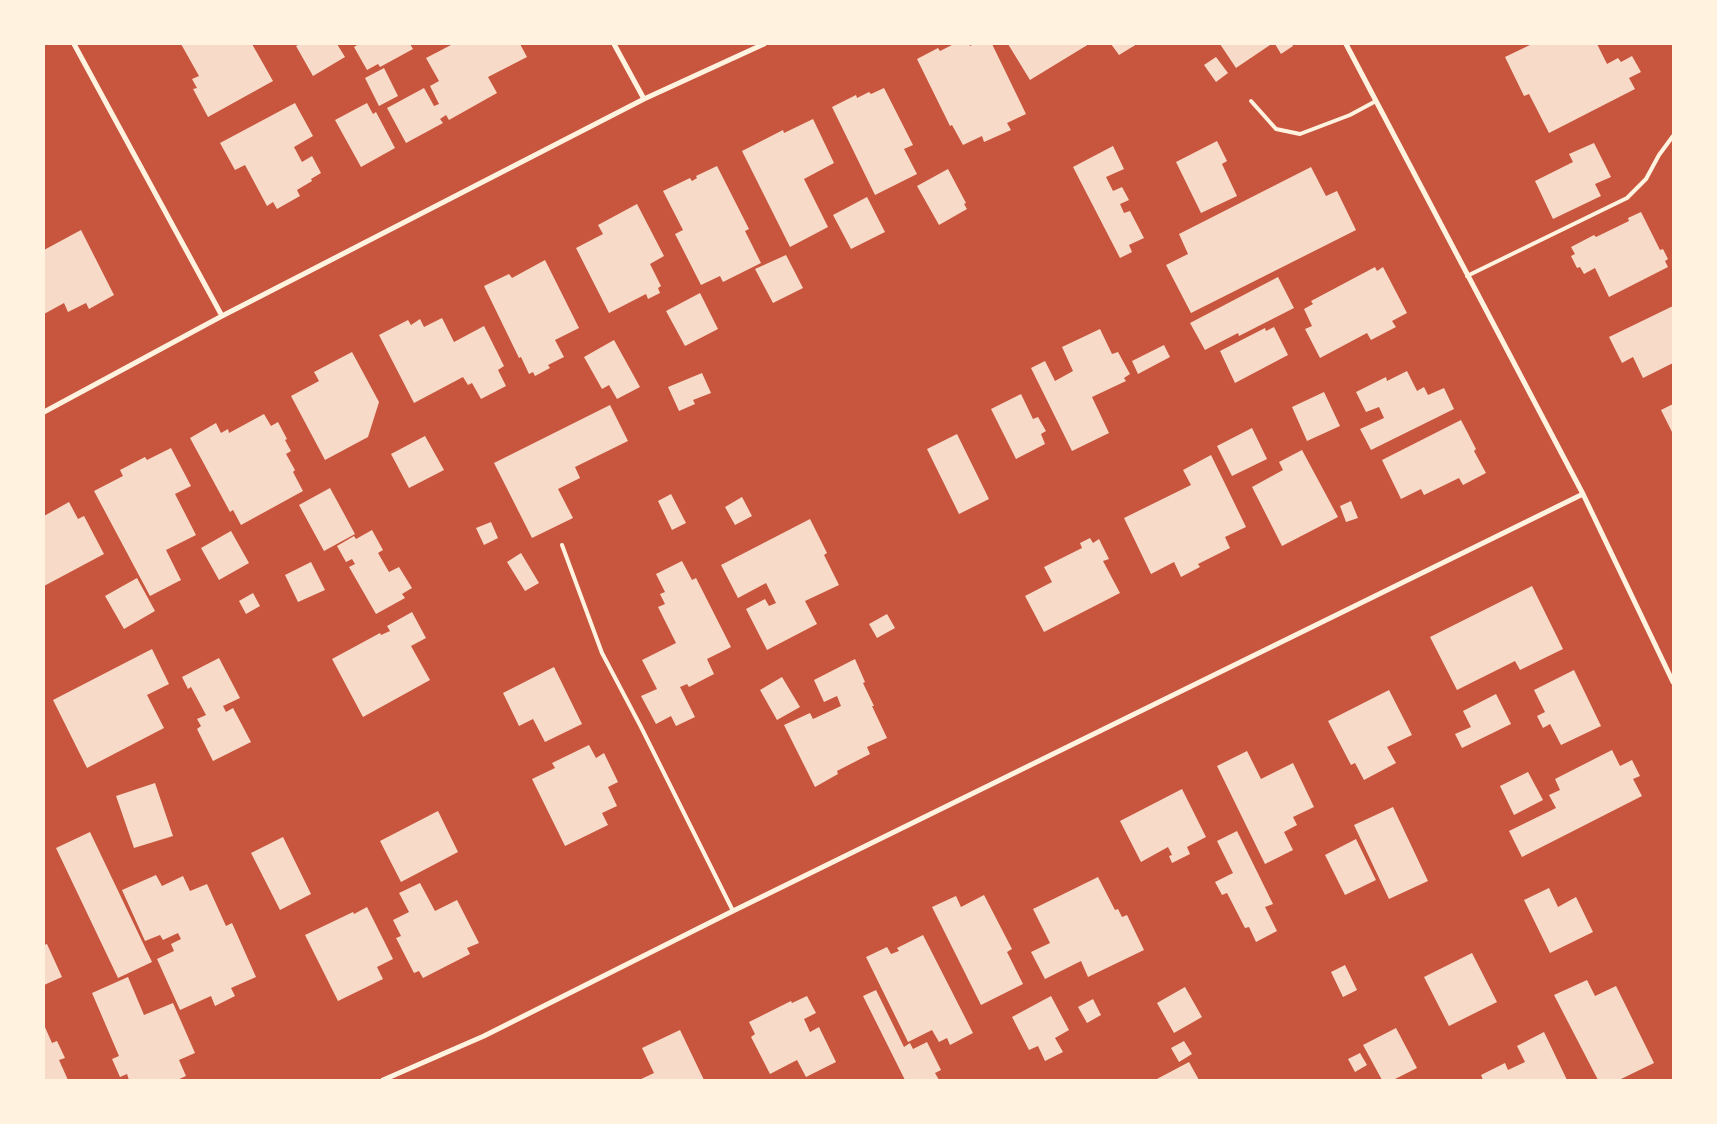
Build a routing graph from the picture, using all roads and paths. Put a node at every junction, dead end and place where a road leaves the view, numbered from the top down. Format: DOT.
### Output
graph roads {
  1 [pos="74,44"];
  2 [pos="614,44"];
  3 [pos="764,44"];
  4 [pos="1346,44"];
  5 [pos="644,99"];
  6 [pos="1251,101"];
  7 [pos="1376,101"];
  8 [pos="1673,136"];
  9 [pos="1468,276"];
  10 [pos="222,316"];
  11 [pos="44,412"];
  12 [pos="1583,494"];
  13 [pos="562,545"];
  14 [pos="1673,682"];
  15 [pos="733,911"];
  16 [pos="383,1080"];
  1 -- 10 [label="street"];
  2 -- 5 [label="street"];
  3 -- 5 [label="street"];
  4 -- 7 [label="street"];
  5 -- 10 [label="street"];
  6 -- 7 [label="lane"];
  7 -- 9 [label="street"];
  8 -- 9 [label="lane"];
  9 -- 12 [label="street"];
  10 -- 11 [label="street"];
  12 -- 14 [label="street"];
  12 -- 15 [label="street"];
  13 -- 15 [label="lane"];
  15 -- 16 [label="street"];
}
